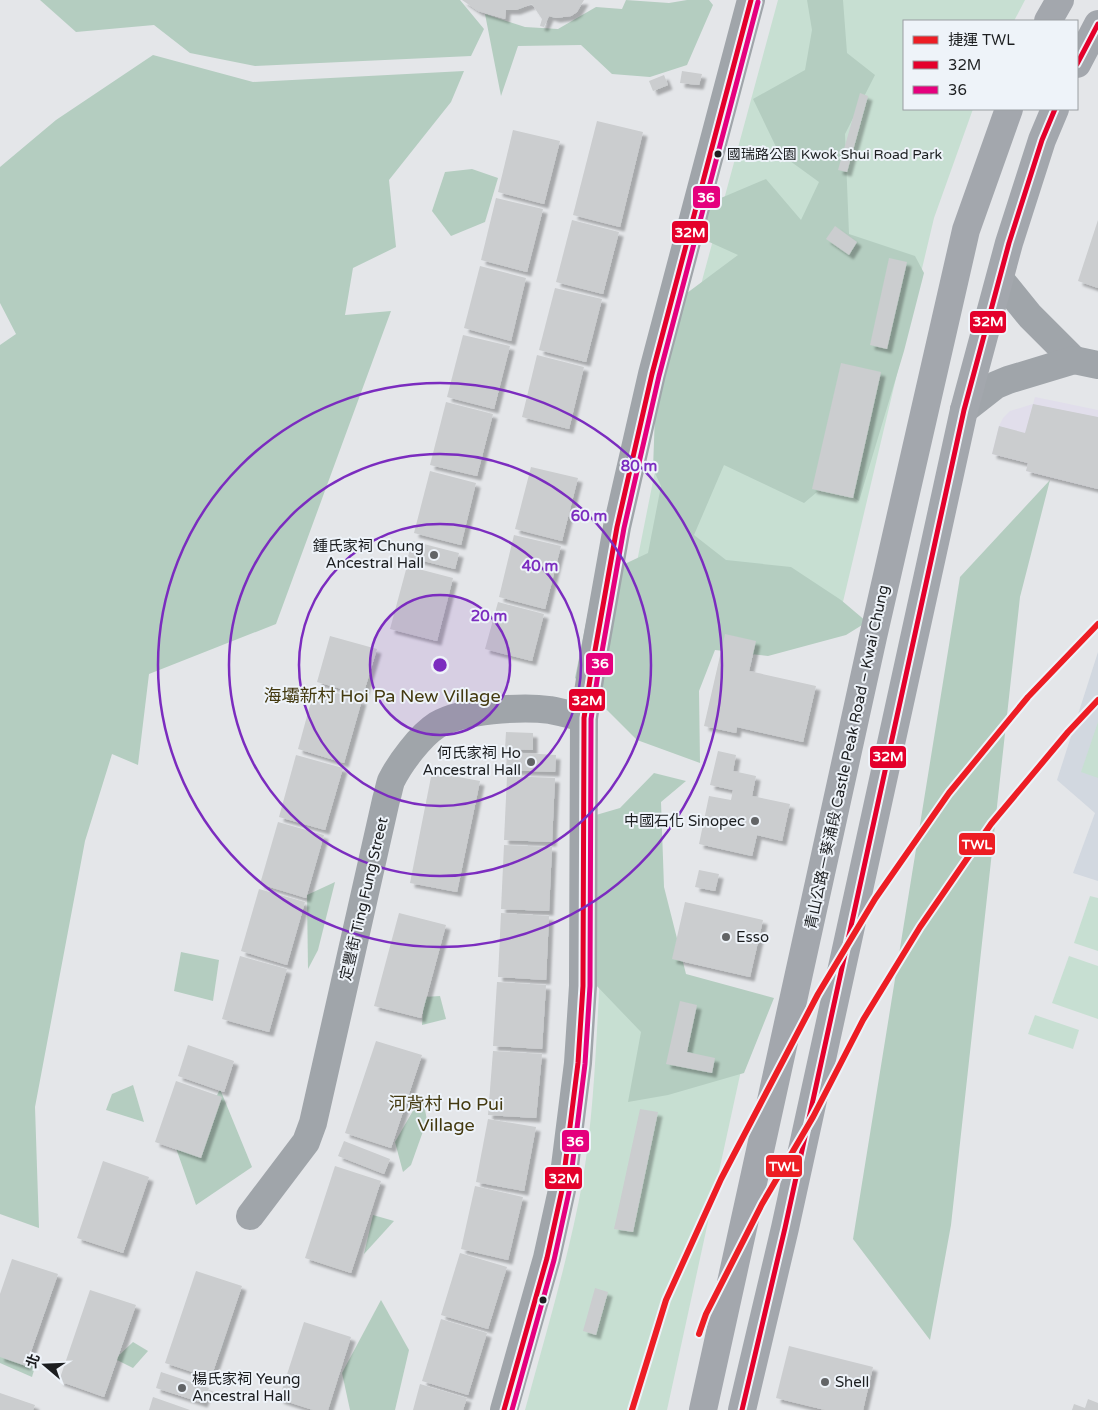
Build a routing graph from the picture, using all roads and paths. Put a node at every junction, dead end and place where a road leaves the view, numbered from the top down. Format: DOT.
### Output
graph roads {
  1 [pos="751,0"];
  2 [pos="1060,0"];
  3 [pos="1049,20"];
  4 [pos="1098,24"];
  5 [pos="1078,62"];
  6 [pos="1009,110"];
  7 [pos="1055,110"];
  8 [pos="1000,279"];
  9 [pos="1086,362"];
  10 [pos="964,410"];
  11 [pos="584,718"];
  12 [pos="250,1216"];
  13 [pos="504,1410"];
  14 [pos="703,1410"];
  15 [pos="742,1410"];
  1 -- 11 [label="street"];
  2 -- 3 [label="main road"];
  4 -- 5 [label="main road"];
  6 -- 14 [label="main road, 青山公路－葵涌段 Castle Peak Road – Kwai Chung"];
  7 -- 8 [label="main road"];
  8 -- 9 [label="street"];
  8 -- 10 [label="main road"];
  9 -- 10 [label="street"];
  10 -- 15 [label="main road"];
  11 -- 12 [label="street, 定豐街 Ting Fung Street"];
  11 -- 13 [label="street"];
}
